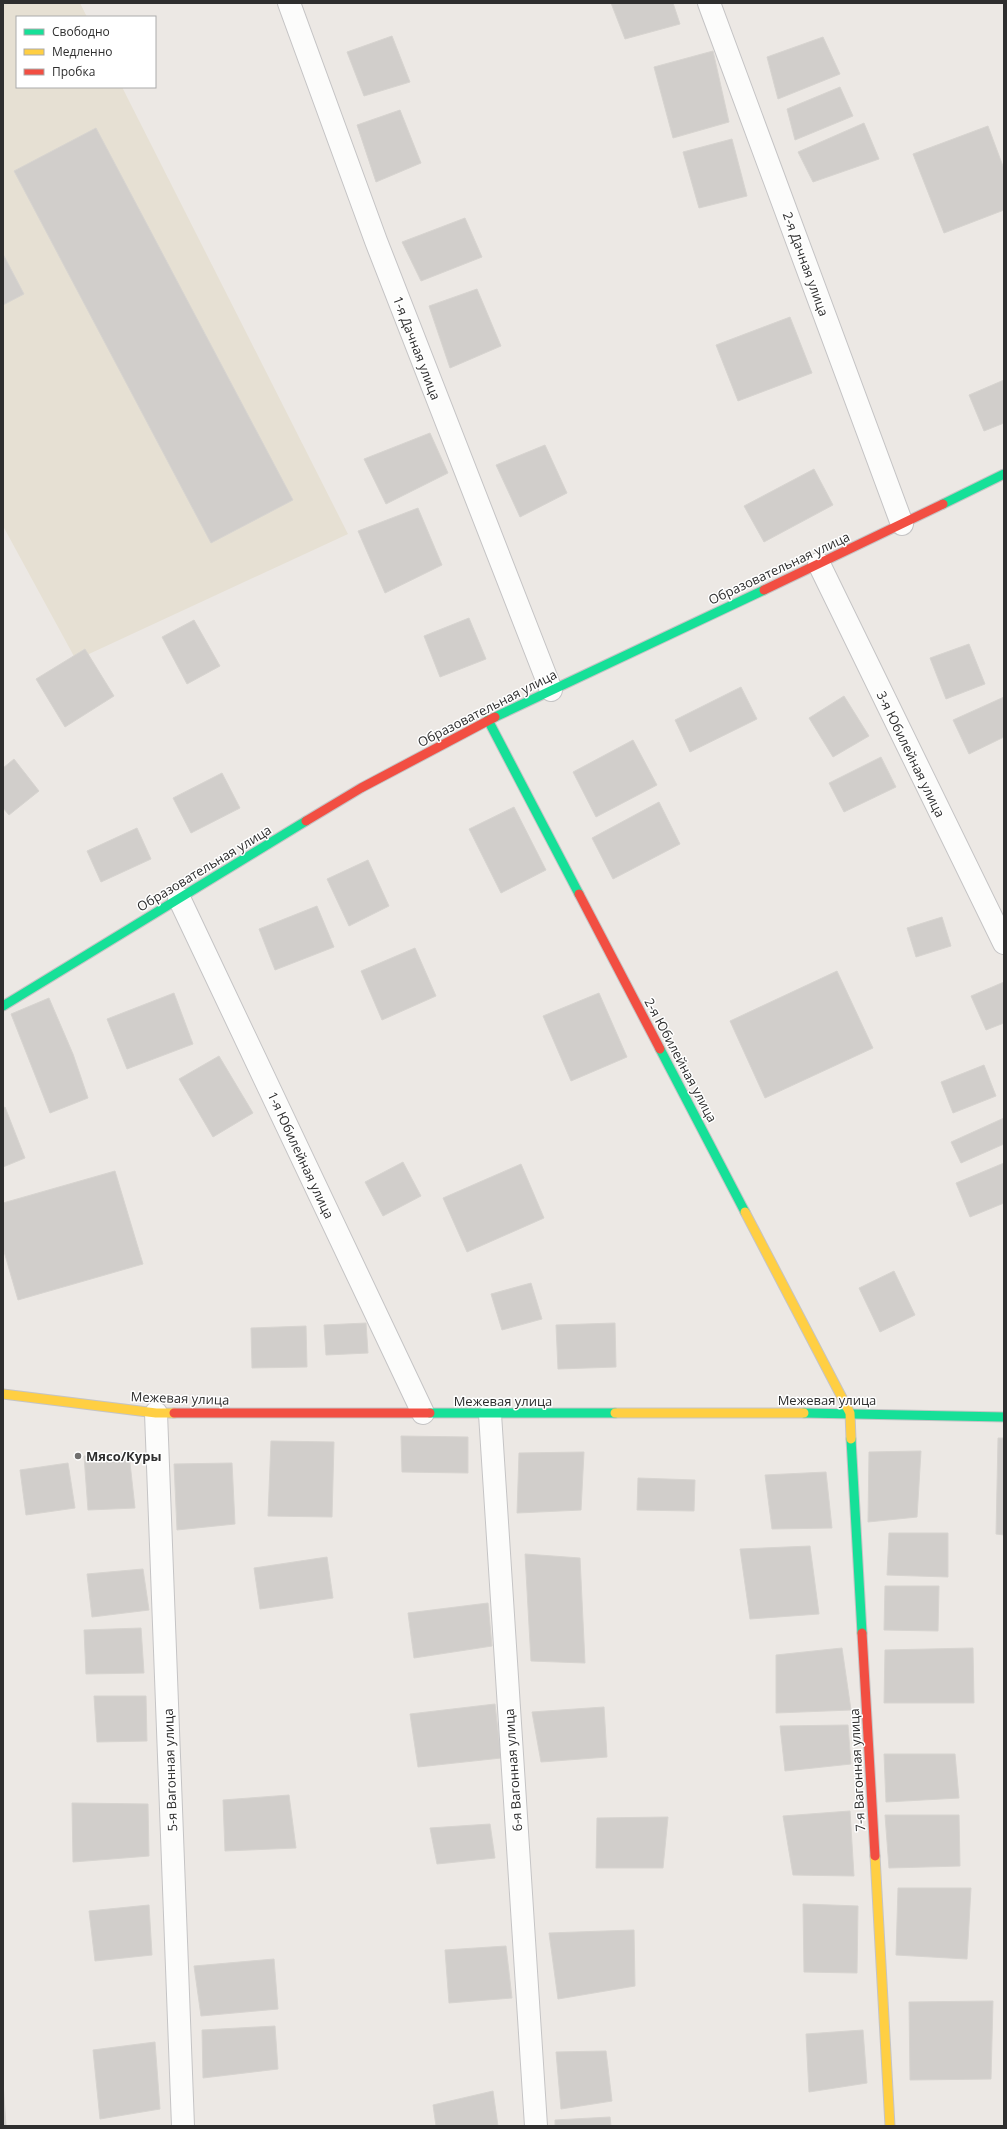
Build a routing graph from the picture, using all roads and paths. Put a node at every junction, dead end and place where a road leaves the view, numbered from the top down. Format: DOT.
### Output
graph roads {
  1 [pos="289,3"];
  2 [pos="709,3"];
  3 [pos="1004,474"];
  4 [pos="902,524"];
  5 [pos="819,564"];
  6 [pos="551,690"];
  7 [pos="488,720"];
  8 [pos="179,898"];
  9 [pos="1004,943"];
  10 [pos="3,1006"];
  11 [pos="3,1394"];
  12 [pos="156,1413"];
  13 [pos="423,1413"];
  14 [pos="850,1413"];
  15 [pos="490,1414"];
  16 [pos="1004,1417"];
  17 [pos="183,2126"];
  18 [pos="536,2126"];
  19 [pos="890,2126"];
  1 -- 6 [label="street, 1-я Дачная улица"];
  2 -- 4 [label="street, 2-я Дачная улица"];
  3 -- 4 [label="street, Образовательная улица"];
  4 -- 5 [label="street, Образовательная улица"];
  5 -- 6 [label="street, Образовательная улица"];
  5 -- 9 [label="street, 3-я Юбилейная улица"];
  6 -- 7 [label="street, Образовательная улица"];
  7 -- 8 [label="street, Образовательная улица"];
  7 -- 14 [label="street, 2-я Юбилейная улица"];
  8 -- 10 [label="street, Образовательная улица"];
  8 -- 13 [label="street, 1-я Юбилейная улица"];
  11 -- 12 [label="street, Межевая улица"];
  12 -- 13 [label="street, Межевая улица"];
  12 -- 17 [label="street, 5-я Вагонная улица"];
  13 -- 15 [label="street, Межевая улица"];
  14 -- 15 [label="street, Межевая улица"];
  14 -- 16 [label="street, Межевая улица"];
  14 -- 19 [label="street, 7-я Вагонная улица"];
  15 -- 18 [label="street, 6-я Вагонная улица"];
}
